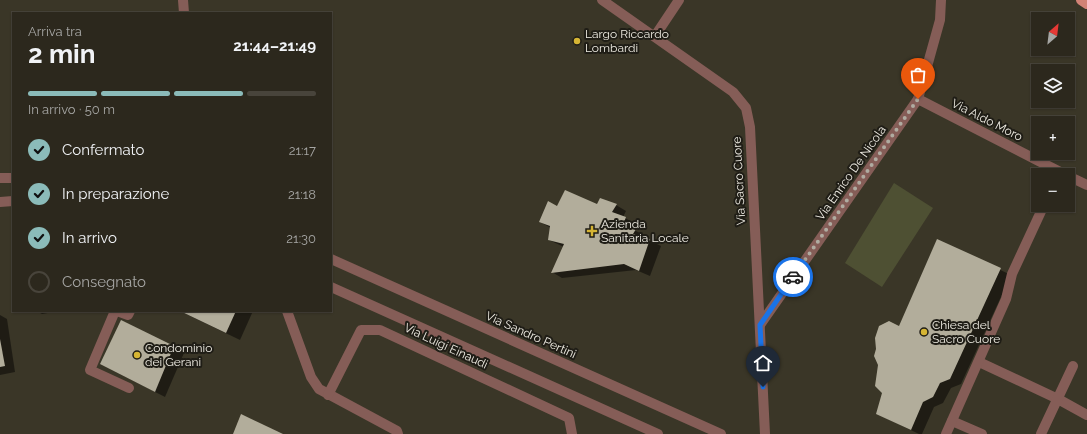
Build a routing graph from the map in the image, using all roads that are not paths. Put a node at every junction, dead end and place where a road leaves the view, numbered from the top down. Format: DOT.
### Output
graph roads {
  1 [pos="183,0"];
  2 [pos="602,0"];
  3 [pos="679,0"];
  4 [pos="941,0"];
  5 [pos="1081,0"];
  6 [pos="1087,4"];
  7 [pos="184,12"];
  8 [pos="655,36"];
  9 [pos="918,99"];
  10 [pos="1051,168"];
  11 [pos="0,178"];
  12 [pos="12,178"];
  13 [pos="1075,180"];
  14 [pos="1087,185"];
  15 [pos="12,201"];
  16 [pos="0,202"];
  17 [pos="1041,212"];
  18 [pos="332,259"];
  19 [pos="332,287"];
  20 [pos="116,312"];
  21 [pos="119,312"];
  22 [pos="130,312"];
  23 [pos="286,312"];
  24 [pos="760,325"];
  25 [pos="979,362"];
  26 [pos="1073,366"];
  27 [pos="129,388"];
  28 [pos="328,395"];
  29 [pos="1058,399"];
  30 [pos="1087,415"];
  31 [pos="952,421"];
  32 [pos="400,433"];
  33 [pos="572,434"];
  34 [pos="658,434"];
  35 [pos="721,434"];
  36 [pos="765,434"];
  37 [pos="946,434"];
  38 [pos="982,434"];
  39 [pos="1041,434"];
  1 -- 7 [label="street"];
  2 -- 8 [label="street, Via Sacro Cuore"];
  3 -- 8 [label="street"];
  4 -- 9 [label="street, Via Enrico De Nicola"];
  5 -- 6 [label="main road"];
  8 -- 24 [label="street, Via Sacro Cuore"];
  9 -- 10 [label="street, Via Aldo Moro"];
  9 -- 24 [label="street, Via Enrico De Nicola"];
  11 -- 12 [label="street"];
  13 -- 14 [label="street, Via Aldo Moro"];
  15 -- 16 [label="street"];
  17 -- 25 [label="street"];
  18 -- 35 [label="street, Via Sandro Pertini"];
  19 -- 34 [label="street"];
  20 -- 27 [label="street"];
  21 -- 22 [label="street"];
  23 -- 28 [label="street"];
  24 -- 36 [label="street, Via Sacro Cuore"];
  25 -- 29 [label="street"];
  25 -- 31 [label="street"];
  26 -- 29 [label="street"];
  28 -- 32 [label="street"];
  28 -- 33 [label="street, Via Luigi Einaudi"];
  29 -- 30 [label="street"];
  29 -- 39 [label="street"];
  31 -- 37 [label="street"];
  31 -- 38 [label="street"];
}
